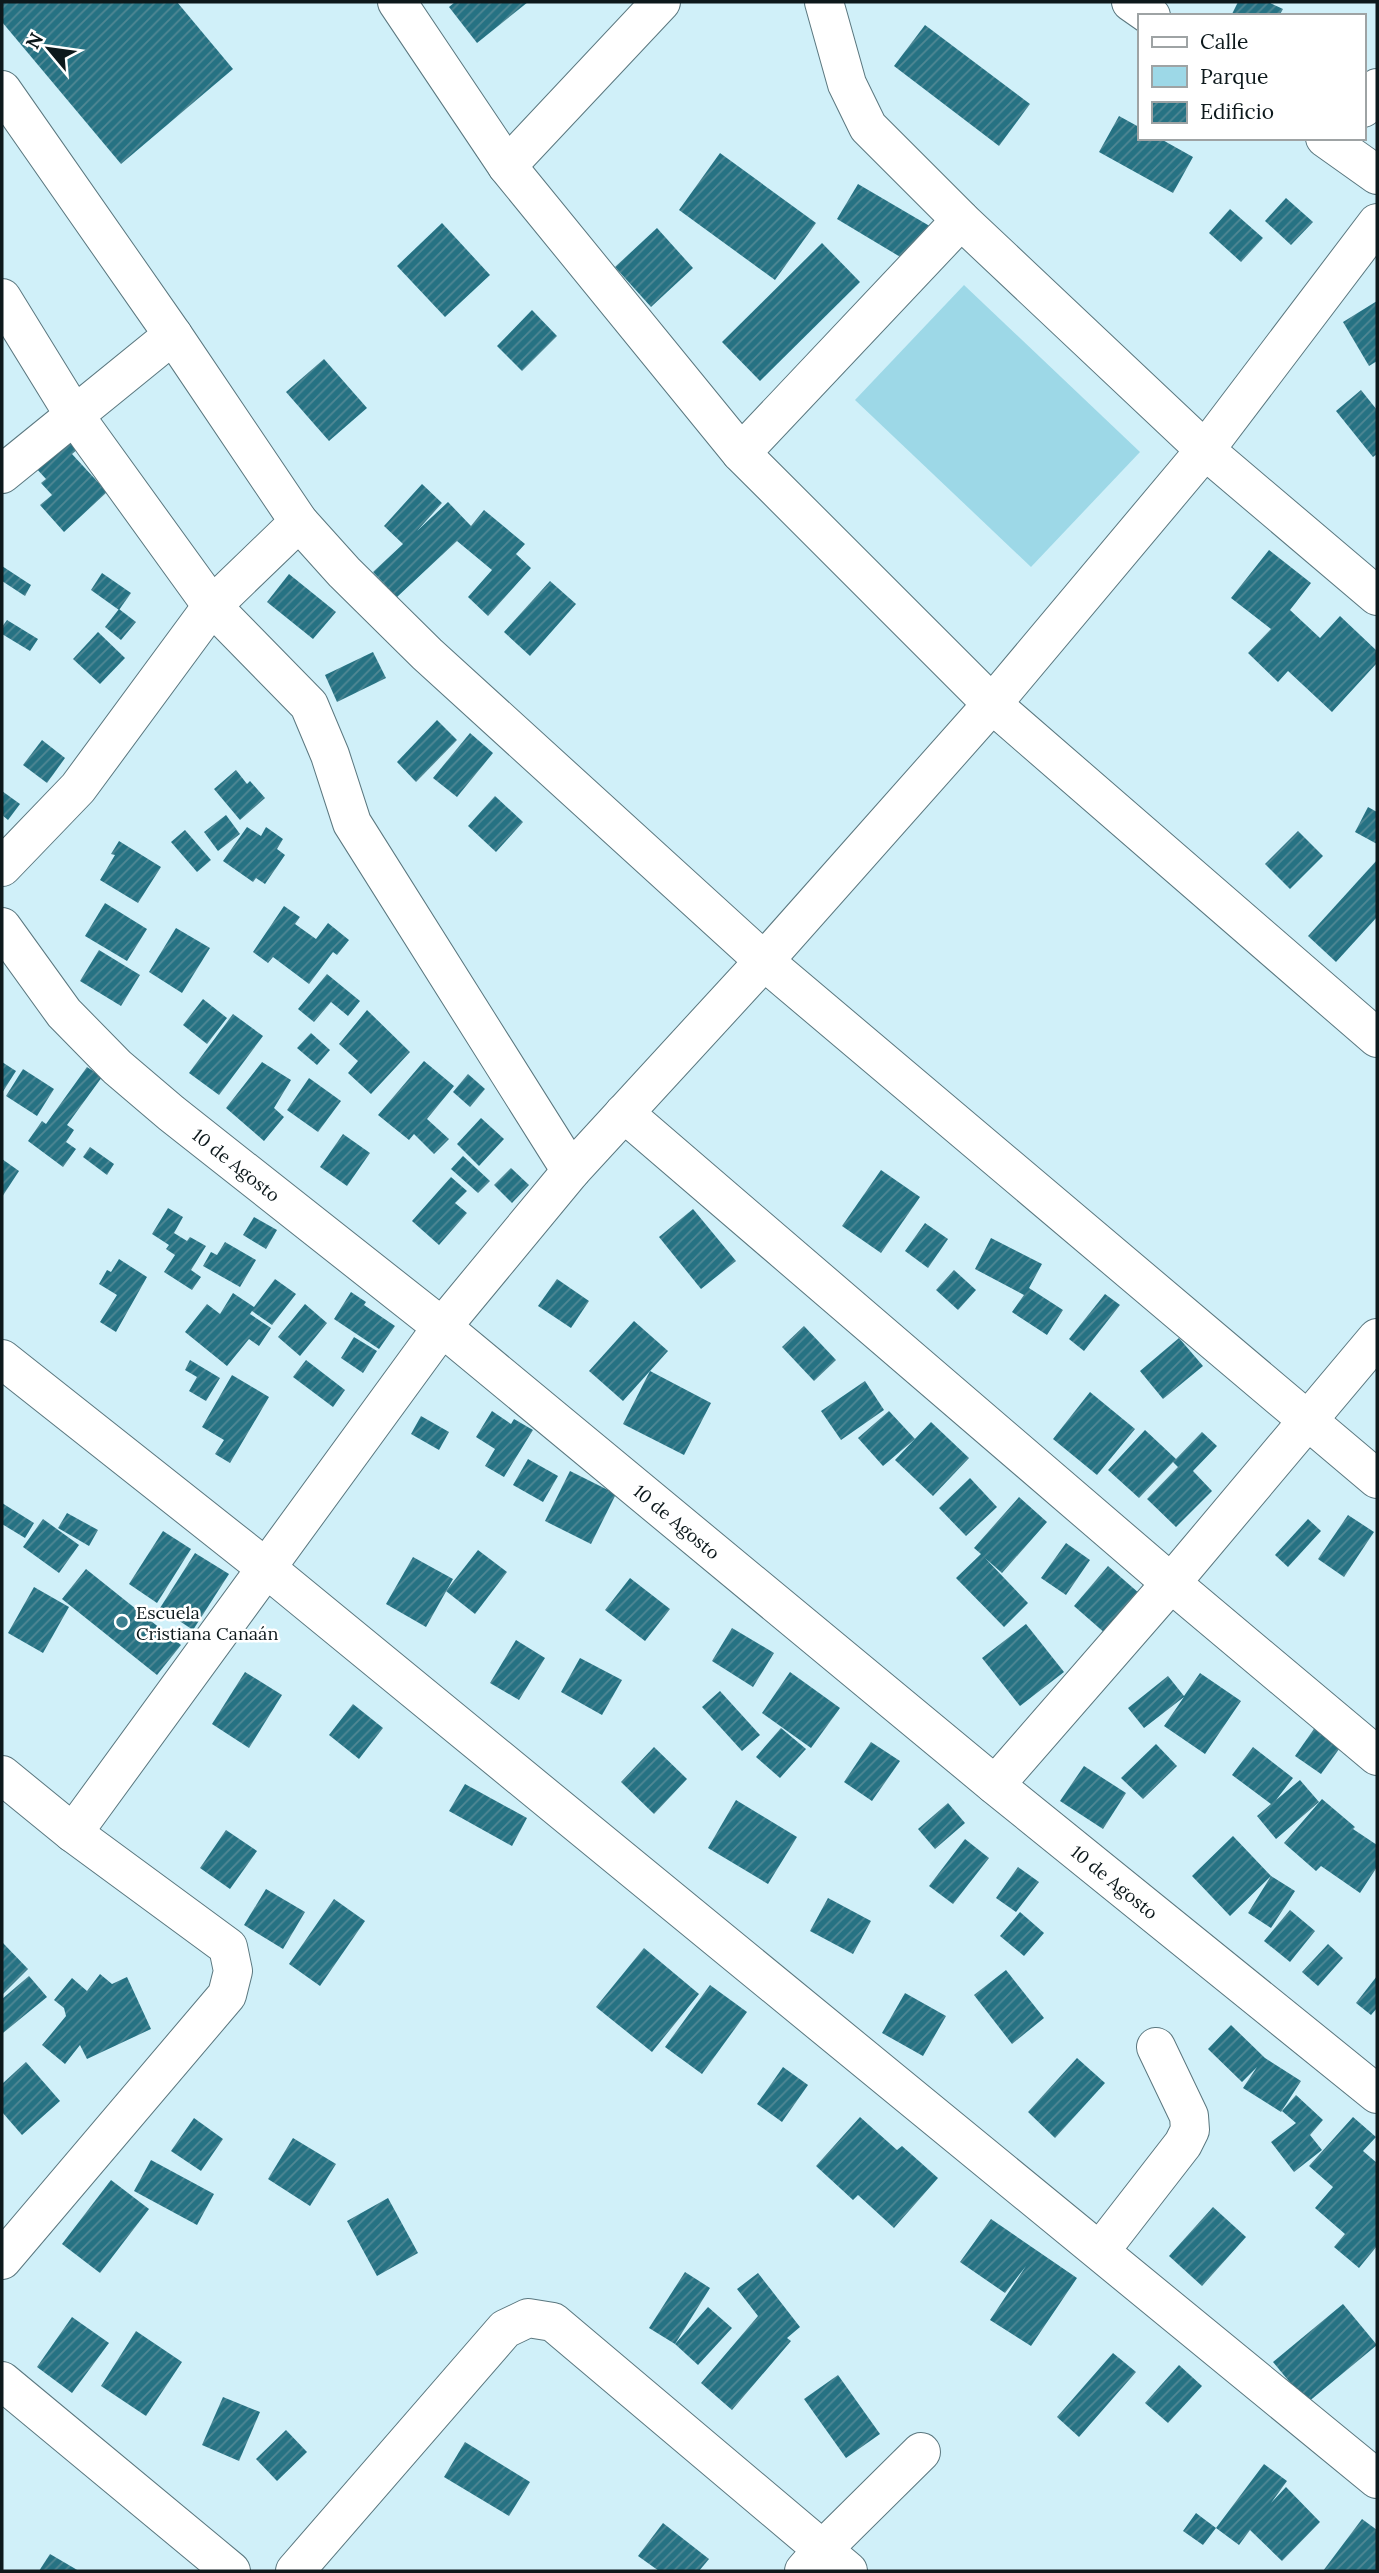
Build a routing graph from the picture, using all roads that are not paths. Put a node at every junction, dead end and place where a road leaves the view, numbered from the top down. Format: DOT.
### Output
graph roads {
  1 [pos="397,2"];
  2 [pos="661,2"];
  3 [pos="824,2"];
  4 [pos="1131,2"];
  5 [pos="1148,14"];
  6 [pos="1377,88"];
  7 [pos="2,90"];
  8 [pos="1365,105"];
  9 [pos="1335,141"];
  10 [pos="507,166"];
  11 [pos="1377,175"];
  12 [pos="961,220"];
  13 [pos="1377,223"];
  14 [pos="2,298"];
  15 [pos="173,335"];
  16 [pos="75,415"];
  17 [pos="1205,450"];
  18 [pos="741,453"];
  19 [pos="2,474"];
  20 [pos="299,522"];
  21 [pos="1377,596"];
  22 [pos="212,606"];
  23 [pos="992,704"];
  24 [pos="2,867"];
  25 [pos="2,927"];
  26 [pos="764,961"];
  27 [pos="1377,1038"];
  28 [pos="624,1113"];
  29 [pos="570,1171"];
  30 [pos="442,1327"];
  31 [pos="1377,1338"];
  32 [pos="2,1359"];
  33 [pos="1307,1421"];
  34 [pos="1377,1479"];
  35 [pos="266,1568"];
  36 [pos="1171,1583"];
  37 [pos="1377,1756"];
  38 [pos="2,1775"];
  39 [pos="995,1784"];
  40 [pos="73,1833"];
  41 [pos="1156,2047"];
  42 [pos="1377,2094"];
  43 [pos="1100,2251"];
  44 [pos="2,2260"];
  45 [pos="2,2381"];
  46 [pos="921,2452"];
  47 [pos="1377,2479"];
  48 [pos="193,2559"];
  49 [pos="825,2564"];
  50 [pos="231,2571"];
  51 [pos="295,2571"];
  1 -- 10 [label="street"];
  2 -- 10 [label="street"];
  3 -- 12 [label="street"];
  4 -- 5 [label="street"];
  6 -- 8 [label="street"];
  7 -- 15 [label="street"];
  9 -- 11 [label="street"];
  10 -- 18 [label="street"];
  12 -- 17 [label="street"];
  12 -- 18 [label="street"];
  13 -- 17 [label="street"];
  14 -- 16 [label="street"];
  15 -- 16 [label="street"];
  15 -- 20 [label="street"];
  16 -- 19 [label="street"];
  16 -- 22 [label="street"];
  17 -- 21 [label="street"];
  17 -- 23 [label="street"];
  18 -- 23 [label="street"];
  20 -- 22 [label="street"];
  20 -- 26 [label="street"];
  22 -- 24 [label="street"];
  22 -- 29 [label="street"];
  23 -- 26 [label="street"];
  23 -- 27 [label="street"];
  25 -- 30 [label="street, 10 de Agosto"];
  26 -- 28 [label="street"];
  26 -- 33 [label="street"];
  28 -- 29 [label="street"];
  28 -- 36 [label="street"];
  29 -- 30 [label="street"];
  30 -- 35 [label="street"];
  30 -- 39 [label="street, 10 de Agosto"];
  31 -- 33 [label="street"];
  32 -- 35 [label="street"];
  33 -- 34 [label="street"];
  33 -- 36 [label="street"];
  35 -- 40 [label="street"];
  35 -- 43 [label="street"];
  36 -- 37 [label="street"];
  36 -- 39 [label="street"];
  38 -- 40 [label="street"];
  39 -- 42 [label="street, 10 de Agosto"];
  40 -- 44 [label="street"];
  41 -- 43 [label="street"];
  43 -- 47 [label="street"];
  45 -- 48 [label="street"];
  46 -- 49 [label="street"];
  48 -- 50 [label="street"];
  49 -- 51 [label="street"];
}
